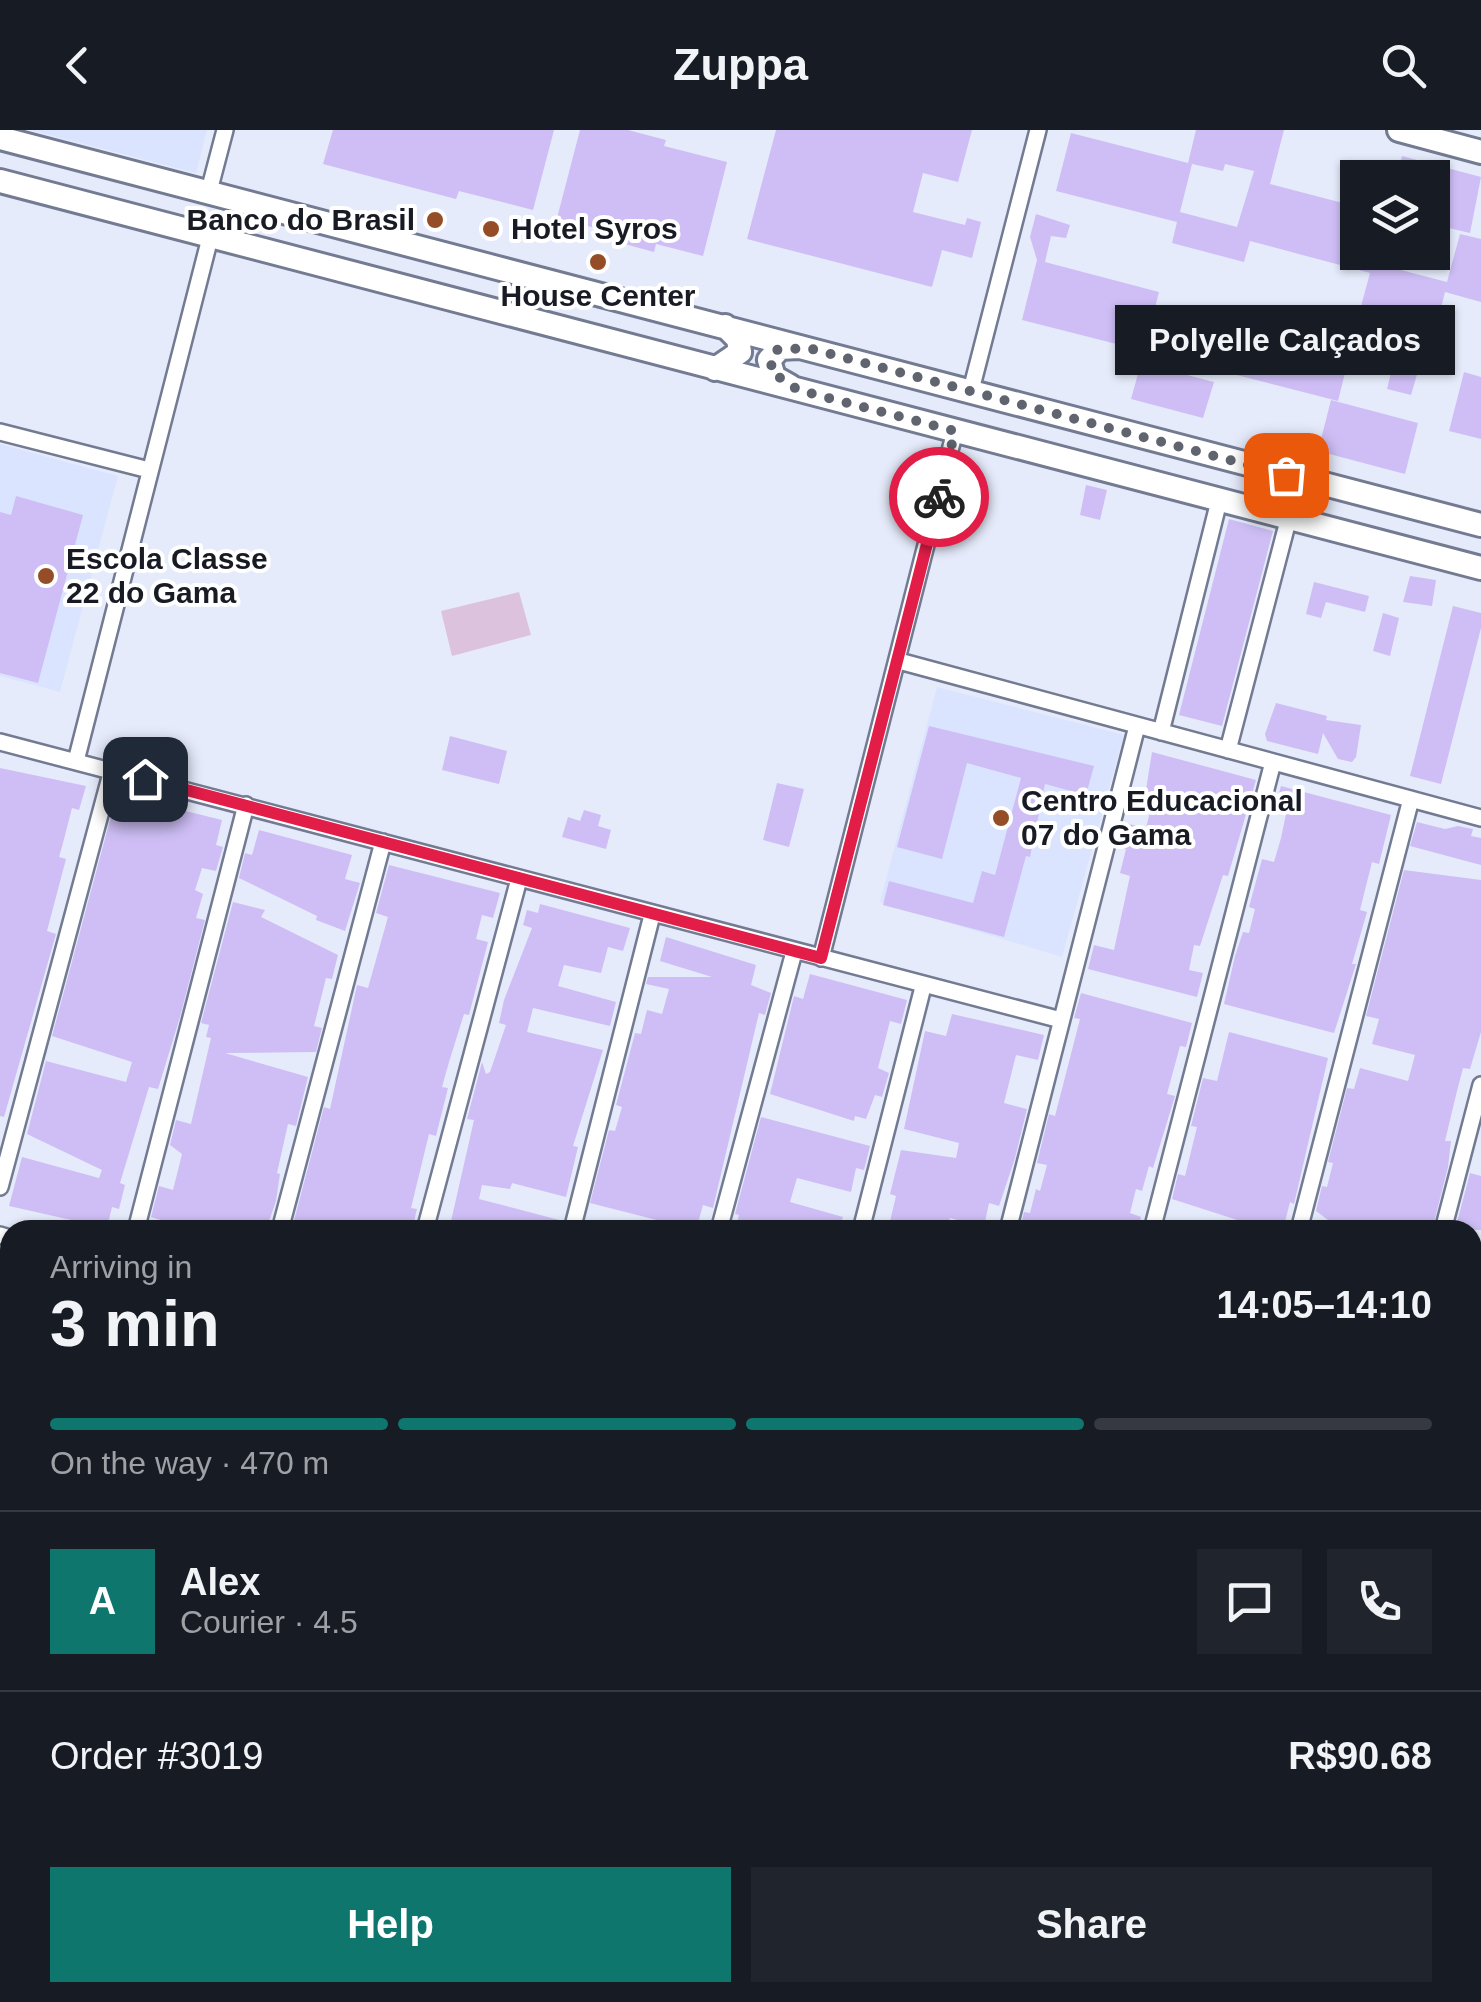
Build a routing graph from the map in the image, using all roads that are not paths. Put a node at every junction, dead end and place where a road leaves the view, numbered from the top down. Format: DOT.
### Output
graph roads {
  1 [pos="225,130"];
  2 [pos="1038,130"];
  3 [pos="1414,132"];
  4 [pos="4,141"];
  5 [pos="1481,152"];
  6 [pos="1,181"];
  7 [pos="209,191"];
  8 [pos="212,234"];
  9 [pos="725,326"];
  10 [pos="808,348"];
  11 [pos="715,369"];
  12 [pos="798,390"];
  13 [pos="970,394"];
  14 [pos="955,431"];
  15 [pos="0,432"];
  16 [pos="149,470"];
  17 [pos="1290,478"];
  18 [pos="1330,487"];
  19 [pos="1219,502"];
  20 [pos="1289,517"];
  21 [pos="1321,525"];
  22 [pos="1481,525"];
  23 [pos="1481,568"];
  24 [pos="899,661"];
  25 [pos="1137,726"];
  26 [pos="1161,732"];
  27 [pos="0,742"];
  28 [pos="1228,750"];
  29 [pos="76,760"];
  30 [pos="1273,762"];
  31 [pos="112,770"];
  32 [pos="1411,799"];
  33 [pos="246,806"];
  34 [pos="1481,818"];
  35 [pos="382,842"];
  36 [pos="519,879"];
  37 [pos="652,915"];
  38 [pos="794,952"];
  39 [pos="821,958"];
  40 [pos="923,987"];
  41 [pos="1062,1020"];
  42 [pos="1481,1085"];
  43 [pos="0,1187"];
  44 [pos="139,1220"];
  45 [pos="283,1220"];
  46 [pos="429,1220"];
  47 [pos="575,1220"];
  48 [pos="723,1220"];
  49 [pos="864,1220"];
  50 [pos="1011,1220"];
  51 [pos="1155,1220"];
  52 [pos="1302,1220"];
  53 [pos="1446,1220"];
  1 -- 7 [label="street"];
  2 -- 13 [label="street"];
  3 -- 5 [label="main road"];
  4 -- 7 [label="main road"];
  6 -- 8 [label="main road"];
  7 -- 9 [label="main road"];
  8 -- 11 [label="main road"];
  8 -- 16 [label="street"];
  9 -- 10 [label="main road"];
  9 -- 11 [label="main road"];
  10 -- 12 [label="main road"];
  10 -- 13 [label="main road"];
  11 -- 12 [label="main road"];
  12 -- 14 [label="main road"];
  13 -- 17 [label="main road"];
  14 -- 19 [label="main road"];
  14 -- 24 [label="street"];
  15 -- 16 [label="street"];
  16 -- 29 [label="street"];
  17 -- 18 [label="main road"];
  17 -- 20 [label="main road"];
  18 -- 21 [label="main road"];
  18 -- 22 [label="main road"];
  19 -- 20 [label="main road"];
  19 -- 26 [label="street"];
  20 -- 21 [label="main road"];
  20 -- 28 [label="street"];
  21 -- 23 [label="main road"];
  24 -- 25 [label="street"];
  24 -- 39 [label="street"];
  25 -- 26 [label="street"];
  25 -- 41 [label="street"];
  26 -- 28 [label="street"];
  27 -- 29 [label="street"];
  28 -- 30 [label="street"];
  29 -- 31 [label="street"];
  30 -- 32 [label="street"];
  30 -- 51 [label="street"];
  31 -- 33 [label="street"];
  31 -- 43 [label="street"];
  32 -- 34 [label="street"];
  32 -- 52 [label="street"];
  33 -- 35 [label="street"];
  33 -- 44 [label="street"];
  35 -- 36 [label="street"];
  35 -- 45 [label="street"];
  36 -- 37 [label="street"];
  36 -- 46 [label="street"];
  37 -- 38 [label="street"];
  37 -- 47 [label="street"];
  38 -- 39 [label="street"];
  38 -- 48 [label="street"];
  39 -- 40 [label="street"];
  40 -- 41 [label="street"];
  40 -- 49 [label="street"];
  41 -- 50 [label="street"];
  42 -- 53 [label="street"];
}
